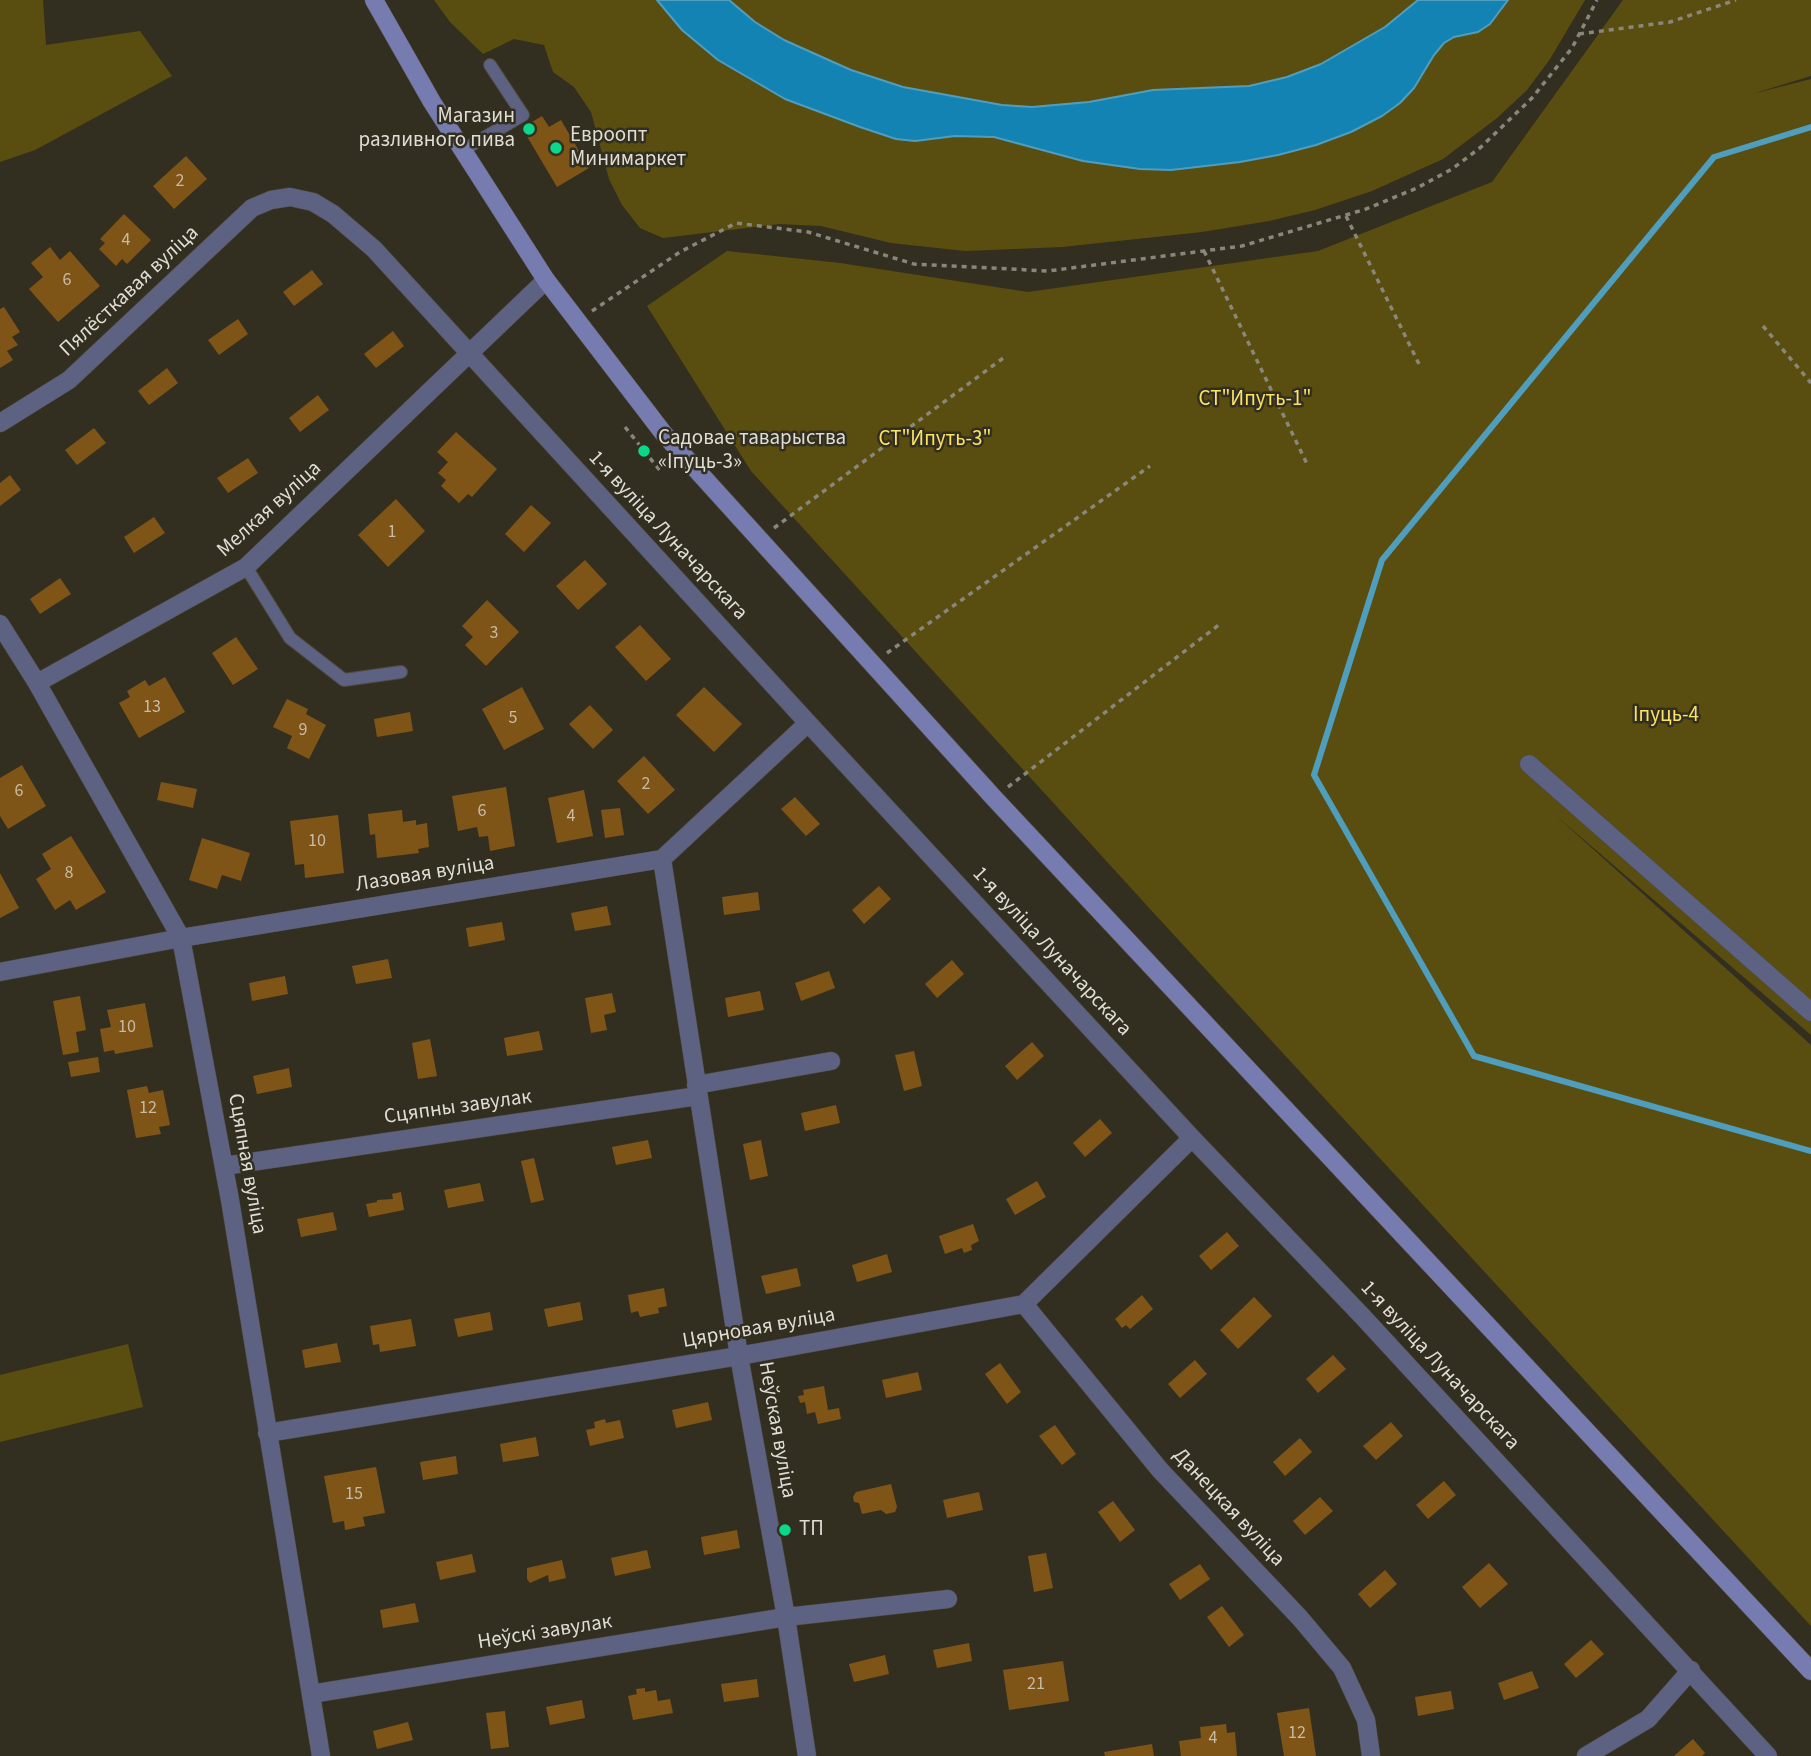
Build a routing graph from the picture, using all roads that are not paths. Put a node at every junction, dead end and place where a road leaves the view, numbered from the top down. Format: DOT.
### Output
graph roads {
  1 [pos="374,0"];
  2 [pos="490,65"];
  3 [pos="463,150"];
  4 [pos="290,197"];
  5 [pos="546,280"];
  6 [pos="469,354"];
  7 [pos="0,423"];
  8 [pos="246,567"];
  9 [pos="0,624"];
  10 [pos="401,672"];
  11 [pos="37,683"];
  12 [pos="808,723"];
  13 [pos="1529,764"];
  14 [pos="662,859"];
  15 [pos="181,938"];
  16 [pos="0,972"];
  17 [pos="1811,1012"];
  18 [pos="831,1061"];
  19 [pos="697,1091"];
  20 [pos="1192,1138"];
  21 [pos="224,1166"];
  22 [pos="1024,1304"];
  23 [pos="739,1356"];
  24 [pos="267,1433"];
  25 [pos="948,1599"];
  26 [pos="786,1617"];
  27 [pos="1691,1670"];
  28 [pos="1811,1671"];
  29 [pos="311,1694"];
  30 [pos="321,1756"];
  31 [pos="807,1756"];
  32 [pos="1371,1756"];
  33 [pos="1586,1756"];
  34 [pos="1768,1756"];
  1 -- 3 [label="street"];
  2 -- 3 [label="lane"];
  3 -- 5 [label="street"];
  4 -- 6 [label="street, 1-я вуліца Луначарскага"];
  4 -- 7 [label="street, Пялёсткавая вуліца"];
  5 -- 6 [label="street, Мелкая вуліца"];
  5 -- 28 [label="street"];
  6 -- 8 [label="street, Мелкая вуліца"];
  6 -- 12 [label="street, 1-я вуліца Луначарскага"];
  8 -- 10 [label="lane"];
  8 -- 11 [label="street, Мелкая вуліца"];
  9 -- 11 [label="street, Сцяпная вуліца"];
  11 -- 15 [label="street, Сцяпная вуліца"];
  12 -- 14 [label="street"];
  12 -- 20 [label="street, 1-я вуліца Луначарскага"];
  13 -- 17 [label="street"];
  14 -- 15 [label="street, Лазовая вуліца"];
  14 -- 19 [label="street, Неўская вуліца"];
  15 -- 16 [label="street, Лазовая вуліца"];
  15 -- 21 [label="street, Сцяпная вуліца"];
  18 -- 19 [label="street"];
  19 -- 21 [label="street, Сцяпны завулак"];
  19 -- 23 [label="street, Неўская вуліца"];
  20 -- 22 [label="street"];
  20 -- 27 [label="street, 1-я вуліца Луначарскага"];
  21 -- 24 [label="street, Сцяпная вуліца"];
  22 -- 23 [label="street, Цярновая вуліца"];
  22 -- 32 [label="street, Данецкая вуліца"];
  23 -- 24 [label="street, Цярновая вуліца"];
  23 -- 26 [label="street, Неўская вуліца"];
  24 -- 29 [label="street, Сцяпная вуліца"];
  25 -- 26 [label="street"];
  26 -- 29 [label="street, Неўскі завулак"];
  26 -- 31 [label="street, Неўская вуліца"];
  27 -- 33 [label="street"];
  27 -- 34 [label="street, 1-я вуліца Луначарскага"];
  29 -- 30 [label="street, Сцяпная вуліца"];
}
